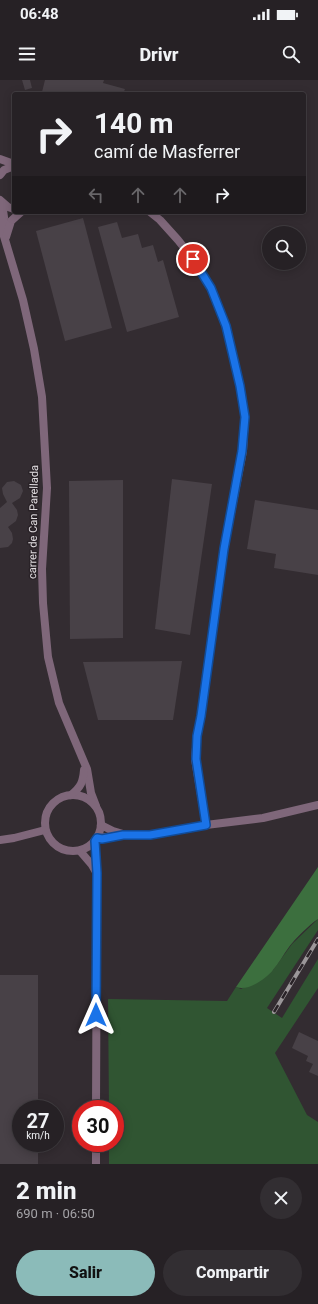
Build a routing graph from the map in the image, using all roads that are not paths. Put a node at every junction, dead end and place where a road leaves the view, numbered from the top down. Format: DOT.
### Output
graph roads {
  1 [pos="0,159"];
  2 [pos="12,164"];
  3 [pos="12,166"];
  4 [pos="0,175"];
  5 [pos="1,201"];
  6 [pos="12,208"];
  7 [pos="19,214"];
  8 [pos="152,214"];
  9 [pos="6,244"];
  10 [pos="80,751"];
  11 [pos="71,795"];
  12 [pos="96,806"];
  13 [pos="318,806"];
  14 [pos="102,825"];
  15 [pos="206,825"];
  16 [pos="45,830"];
  17 [pos="132,835"];
  18 [pos="0,840"];
  19 [pos="96,840"];
  20 [pos="80,851"];
  21 [pos="97,873"];
  22 [pos="96,1100"];
  23 [pos="96,1152"];
  24 [pos="96,1164"];
  1 -- 2 [label="street"];
  3 -- 4 [label="street"];
  5 -- 6 [label="street"];
  5 -- 9 [label="street, carrer de Can Parellada"];
  7 -- 9 [label="street, carrer de Can Parellada"];
  8 -- 15 [label="street"];
  9 -- 10 [label="street, carrer de Can Parellada"];
  10 -- 11 [label="street, carrer de Can Parellada"];
  10 -- 12 [label="street, carrer de Can Parellada"];
  11 -- 12 [label="street"];
  11 -- 16 [label="street"];
  12 -- 14 [label="street"];
  13 -- 15 [label="street"];
  14 -- 17 [label="street"];
  14 -- 19 [label="street"];
  15 -- 17 [label="street"];
  16 -- 18 [label="street"];
  16 -- 20 [label="street"];
  17 -- 19 [label="street"];
  19 -- 20 [label="street"];
  19 -- 21 [label="street"];
  20 -- 21 [label="street"];
  21 -- 22 [label="street"];
  23 -- 24 [label="street"];
}
